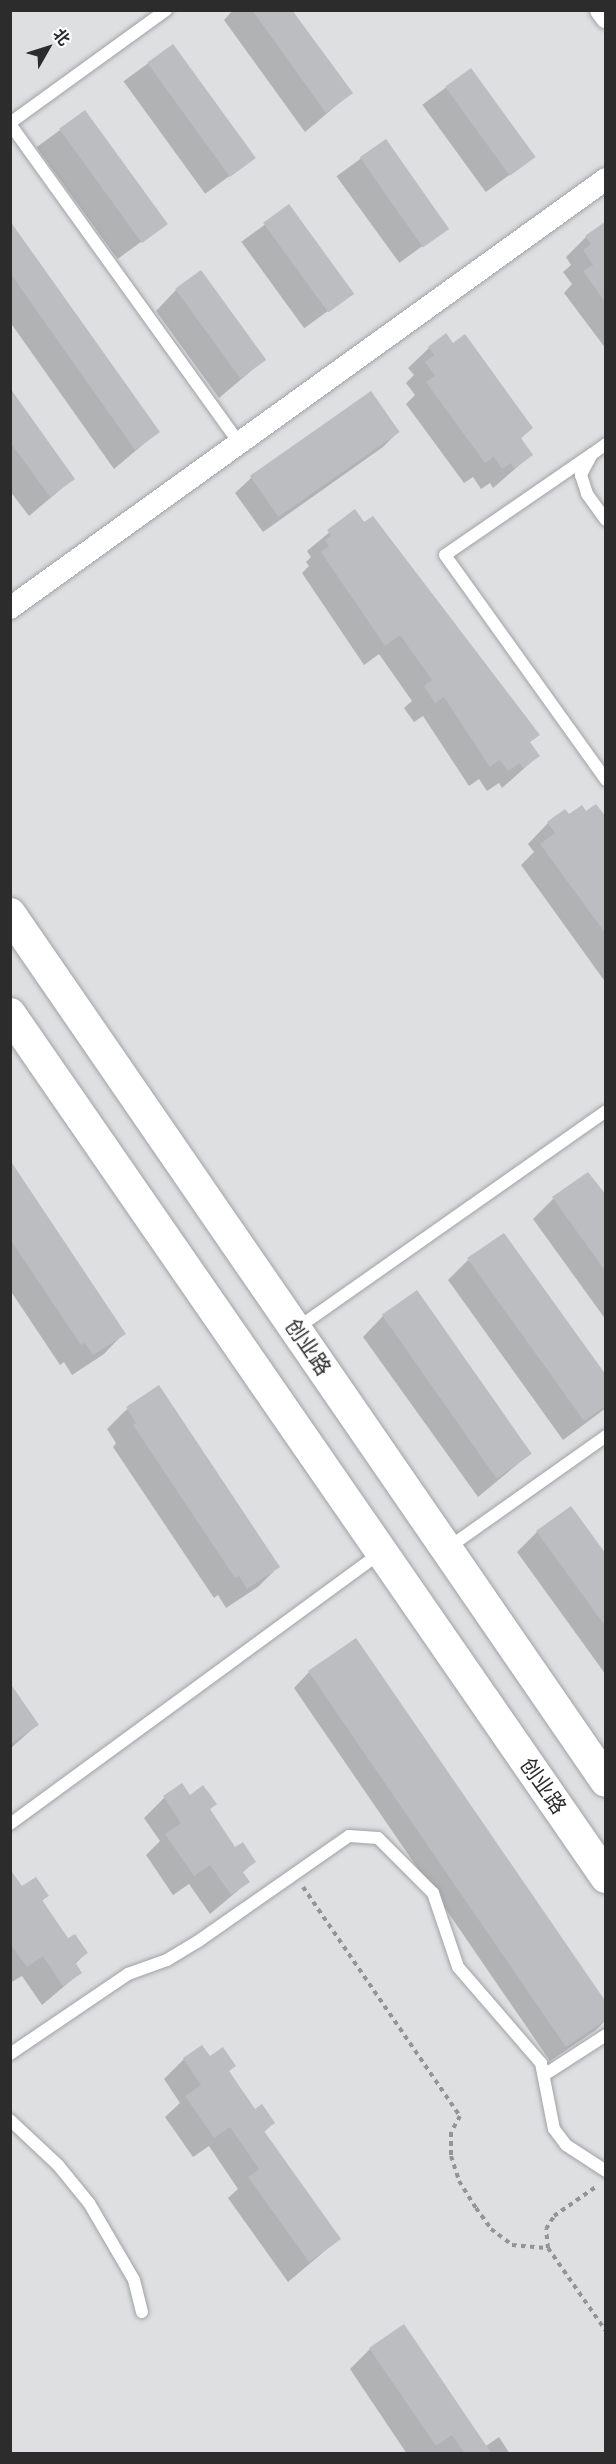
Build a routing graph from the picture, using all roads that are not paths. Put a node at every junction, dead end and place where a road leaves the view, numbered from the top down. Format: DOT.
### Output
graph roads {
  1 [pos="166,10"];
  2 [pos="601,10"];
  3 [pos="606,17"];
  4 [pos="10,123"];
  5 [pos="606,179"];
  6 [pos="239,443"];
  7 [pos="606,444"];
  8 [pos="592,454"];
  9 [pos="606,520"];
  10 [pos="10,608"];
  11 [pos="606,780"];
  12 [pos="10,915"];
  13 [pos="10,1014"];
  14 [pos="606,1111"];
  15 [pos="296,1329"];
  16 [pos="606,1436"];
  17 [pos="446,1549"];
  18 [pos="381,1552"];
  19 [pos="606,1781"];
  20 [pos="10,1824"];
  21 [pos="606,1877"];
  22 [pos="606,2035"];
  23 [pos="10,2054"];
  24 [pos="544,2075"];
  25 [pos="10,2120"];
  26 [pos="602,2165"];
  27 [pos="142,2312"];
  1 -- 4 [label="lane"];
  2 -- 3 [label="street"];
  4 -- 6 [label="lane"];
  5 -- 6 [label="street"];
  6 -- 10 [label="street"];
  7 -- 8 [label="lane"];
  8 -- 9 [label="lane"];
  8 -- 11 [label="lane"];
  12 -- 15 [label="main road, 创业路"];
  13 -- 18 [label="main road, 创业路"];
  14 -- 15 [label="lane"];
  15 -- 17 [label="main road, 创业路"];
  16 -- 17 [label="lane"];
  17 -- 19 [label="main road, 创业路"];
  18 -- 20 [label="lane"];
  18 -- 21 [label="main road, 创业路"];
  22 -- 24 [label="lane"];
  23 -- 24 [label="lane"];
  24 -- 26 [label="lane"];
  25 -- 27 [label="lane"];
}
